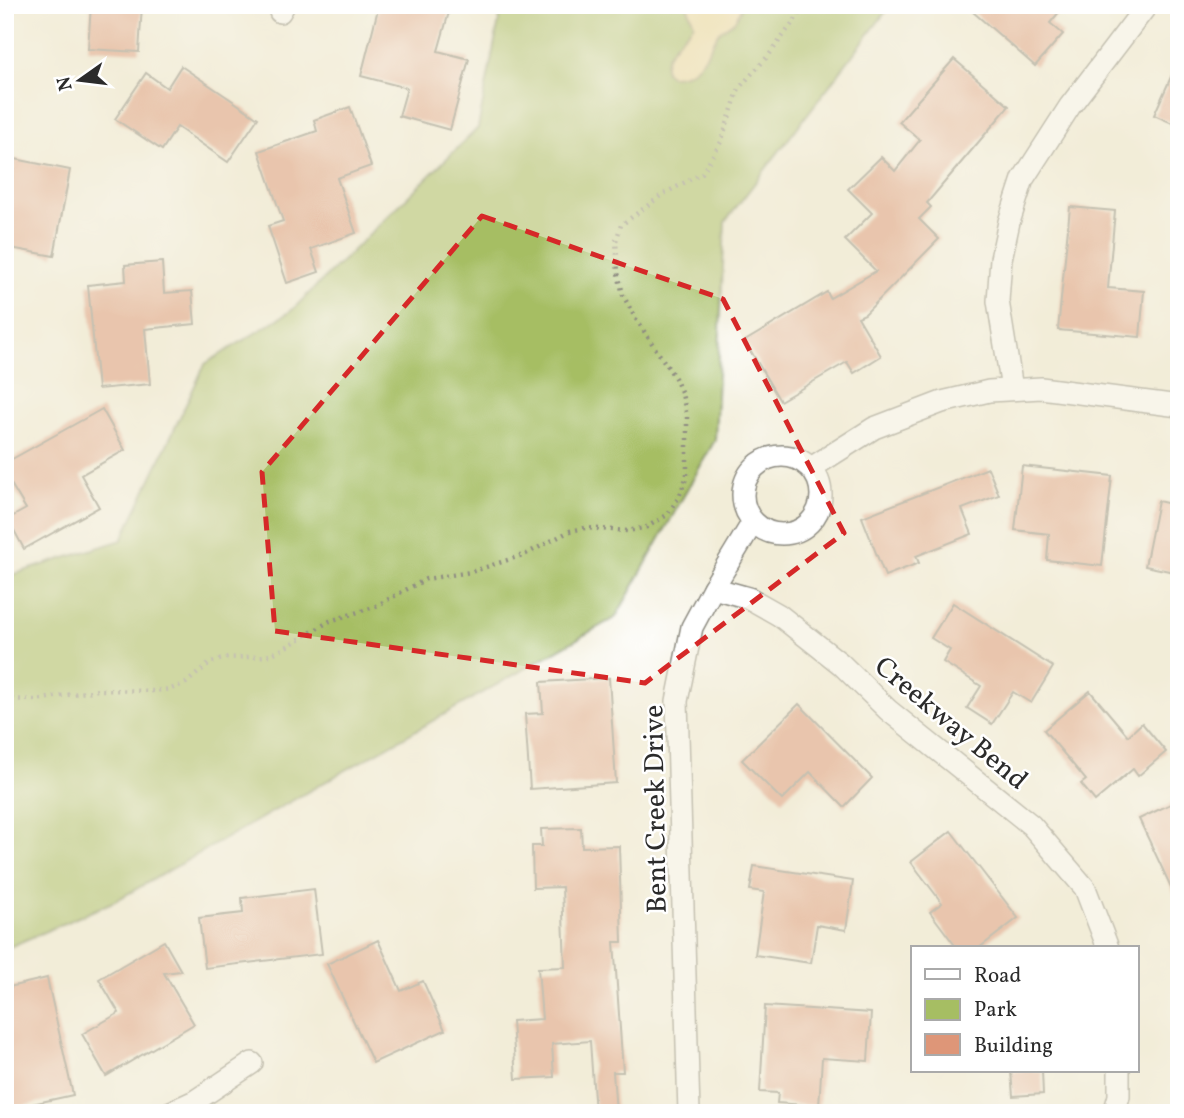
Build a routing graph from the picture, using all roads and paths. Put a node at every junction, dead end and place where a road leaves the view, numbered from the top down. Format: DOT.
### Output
graph roads {
  1 [pos="806,5"];
  2 [pos="1147,5"];
  3 [pos="1012,389"];
  4 [pos="1179,406"];
  5 [pos="811,468"];
  6 [pos="753,522"];
  7 [pos="713,588"];
  8 [pos="5,699"];
  9 [pos="1107,946"];
  10 [pos="252,1063"];
  11 [pos="1119,1072"];
  12 [pos="169,1113"];
  13 [pos="689,1113"];
  14 [pos="1114,1113"];
  1 -- 8 [label="path"];
  2 -- 3 [label="street"];
  3 -- 4 [label="street"];
  3 -- 5 [label="street"];
  5 -- 6 [label="street"];
  5 -- 6 [label="street"];
  6 -- 7 [label="street, Bent Creek Drive"];
  7 -- 9 [label="street, Creekway Bend"];
  7 -- 13 [label="street, Bent Creek Drive"];
  10 -- 12 [label="street"];
  11 -- 14 [label="street"];
}
